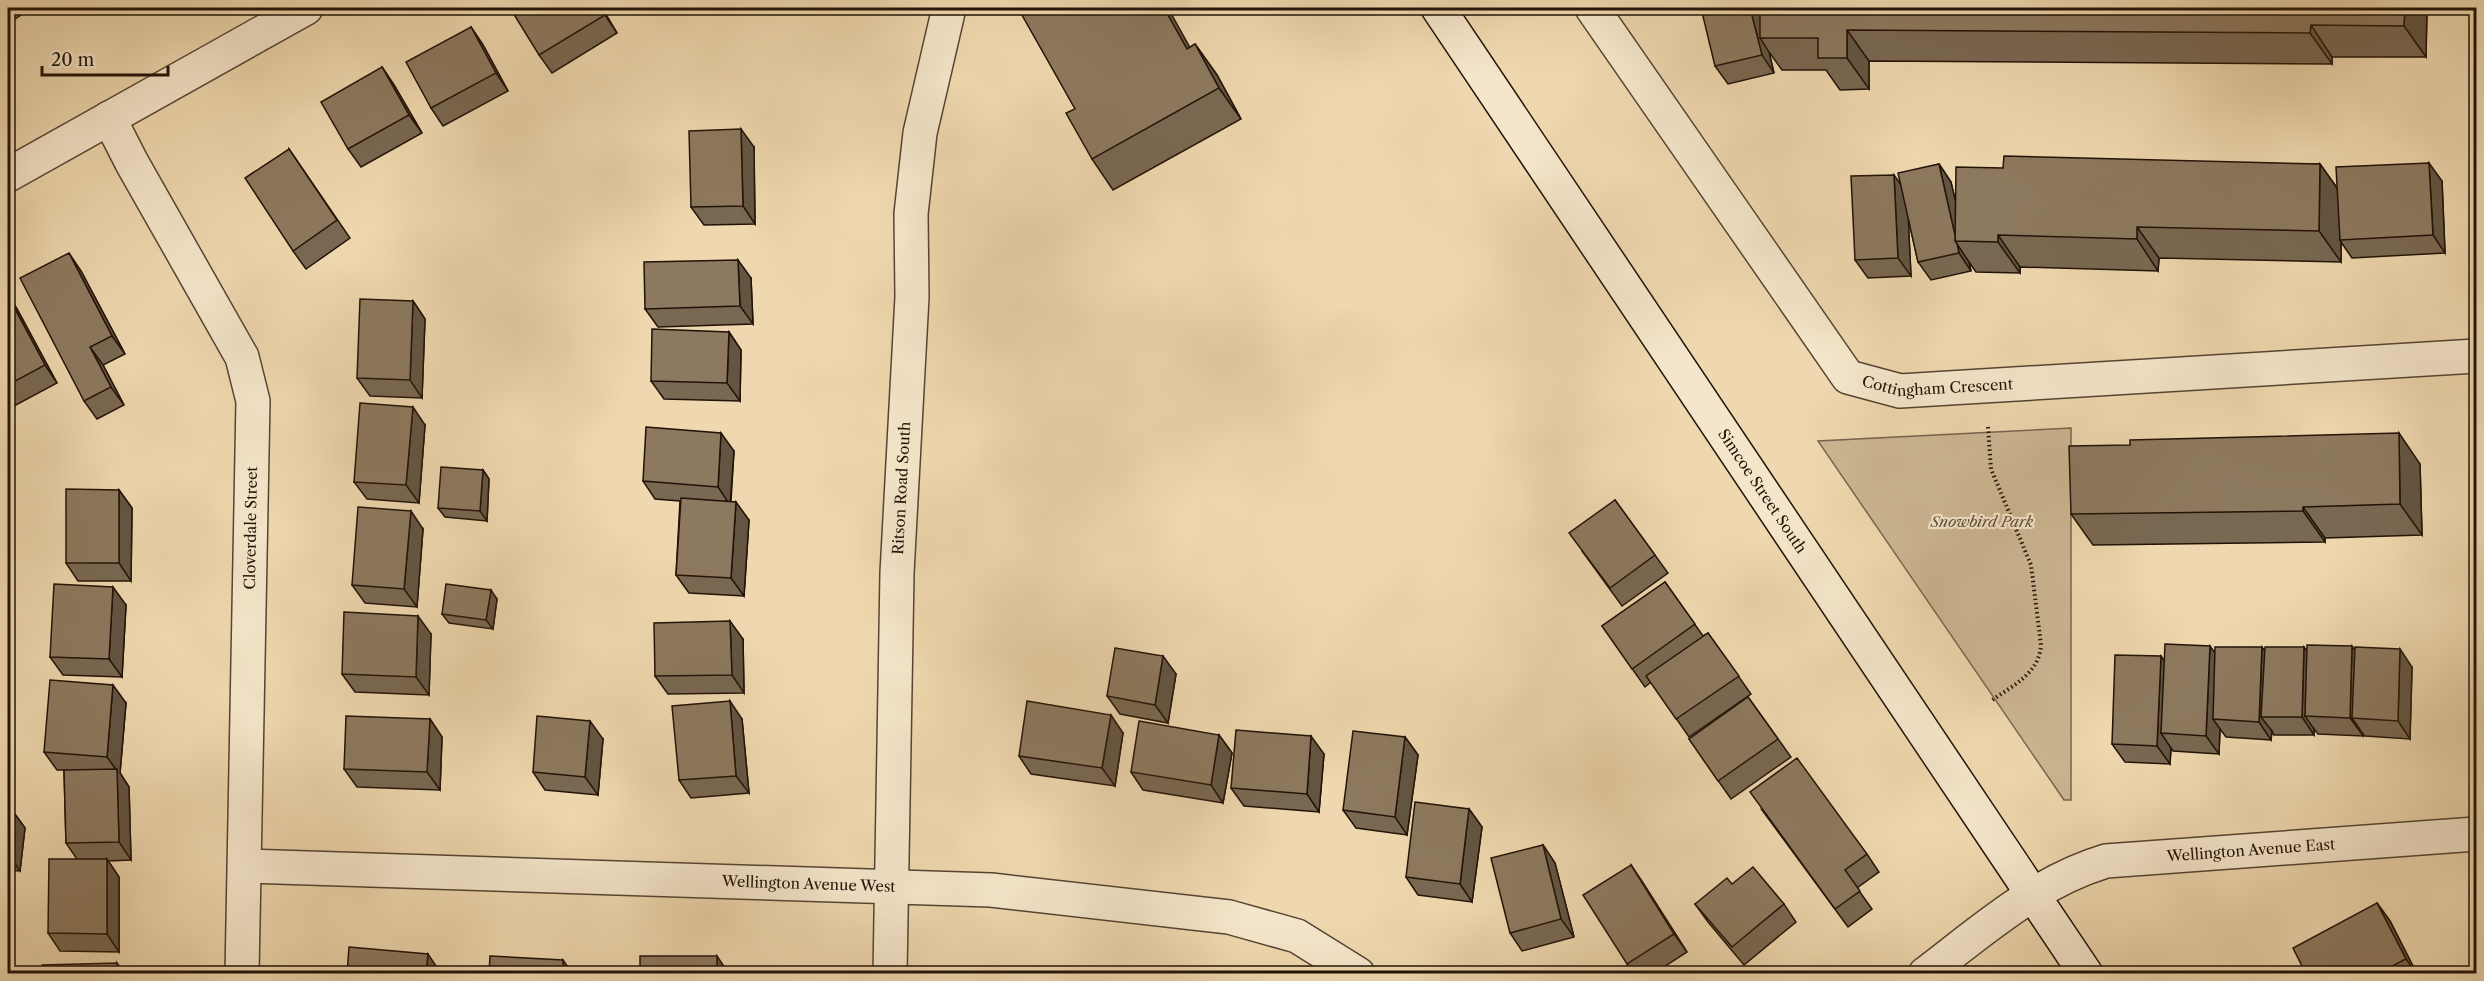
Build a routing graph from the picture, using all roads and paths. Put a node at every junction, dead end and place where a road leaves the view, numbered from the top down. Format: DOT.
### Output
graph roads {
  1 [pos="306,8"];
  2 [pos="949,8"];
  3 [pos="1438,8"];
  4 [pos="1592,8"];
  5 [pos="109,118"];
  6 [pos="8,175"];
  7 [pos="2476,356"];
  8 [pos="1988,427"];
  9 [pos="1991,701"];
  10 [pos="2476,834"];
  11 [pos="245,866"];
  12 [pos="892,887"];
  13 [pos="2032,892"];
  14 [pos="242,974"];
  15 [pos="890,974"];
  16 [pos="1358,974"];
  17 [pos="1925,974"];
  18 [pos="2086,974"];
  1 -- 5 [label="street"];
  2 -- 12 [label="street, Ritson Road South"];
  3 -- 13 [label="street, Simcoe Street South"];
  4 -- 7 [label="street, Cottingham Crescent"];
  5 -- 6 [label="street"];
  5 -- 11 [label="street, Cloverdale Street"];
  8 -- 9 [label="path"];
  10 -- 13 [label="street, Wellington Avenue East"];
  11 -- 12 [label="street, Wellington Avenue West"];
  11 -- 14 [label="street, Cloverdale Street"];
  12 -- 15 [label="street, Ritson Road South"];
  12 -- 16 [label="street, Wellington Avenue West"];
  13 -- 17 [label="street"];
  13 -- 18 [label="street, Simcoe Street South"];
}
